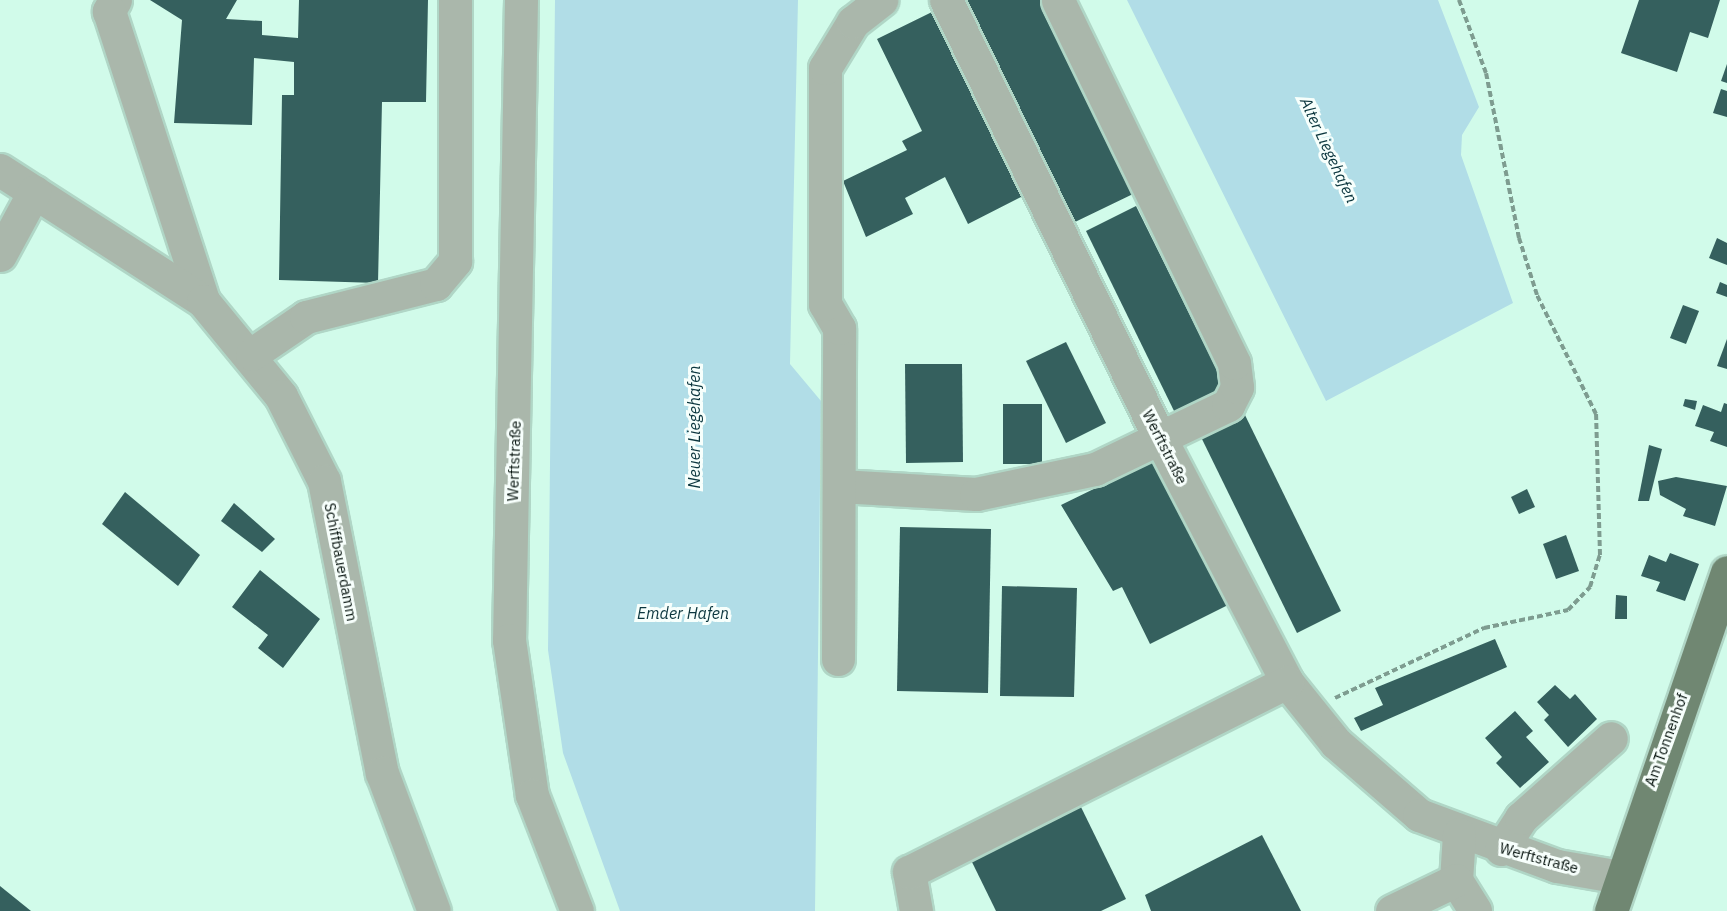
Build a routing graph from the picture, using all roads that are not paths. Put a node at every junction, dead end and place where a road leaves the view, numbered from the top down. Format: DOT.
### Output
graph roads {
  1 [pos="115,0"];
  2 [pos="455,0"];
  3 [pos="521,0"];
  4 [pos="881,0"];
  5 [pos="946,0"];
  6 [pos="1058,0"];
  7 [pos="0,171"];
  8 [pos="34,192"];
  9 [pos="0,255"];
  10 [pos="203,301"];
  11 [pos="252,354"];
  12 [pos="1159,436"];
  13 [pos="840,486"];
  14 [pos="1727,572"];
  15 [pos="838,659"];
  16 [pos="1287,682"];
  17 [pos="1611,738"];
  18 [pos="1459,834"];
  19 [pos="1501,849"];
  20 [pos="1620,877"];
  21 [pos="1456,880"];
  22 [pos="434,911"];
  23 [pos="576,911"];
  24 [pos="916,911"];
  25 [pos="1392,911"];
  26 [pos="1475,911"];
  27 [pos="1611,911"];
  1 -- 10 [label="street"];
  2 -- 11 [label="street"];
  3 -- 23 [label="street, Werftstraße"];
  4 -- 13 [label="street"];
  5 -- 12 [label="street, Werftstraße"];
  6 -- 12 [label="street"];
  7 -- 8 [label="street, Schiffbauerdamm"];
  8 -- 9 [label="street"];
  8 -- 10 [label="street, Schiffbauerdamm"];
  10 -- 11 [label="street, Schiffbauerdamm"];
  11 -- 22 [label="street, Schiffbauerdamm"];
  12 -- 13 [label="street"];
  12 -- 16 [label="street, Werftstraße"];
  13 -- 15 [label="street"];
  14 -- 20 [label="main road, Am Tonnenhof"];
  16 -- 18 [label="street, Werftstraße"];
  16 -- 24 [label="street"];
  17 -- 19 [label="street"];
  18 -- 19 [label="street, Werftstraße"];
  18 -- 21 [label="street"];
  19 -- 20 [label="street, Werftstraße"];
  20 -- 27 [label="main road, Am Tonnenhof"];
  21 -- 25 [label="street"];
  21 -- 26 [label="street"];
}
